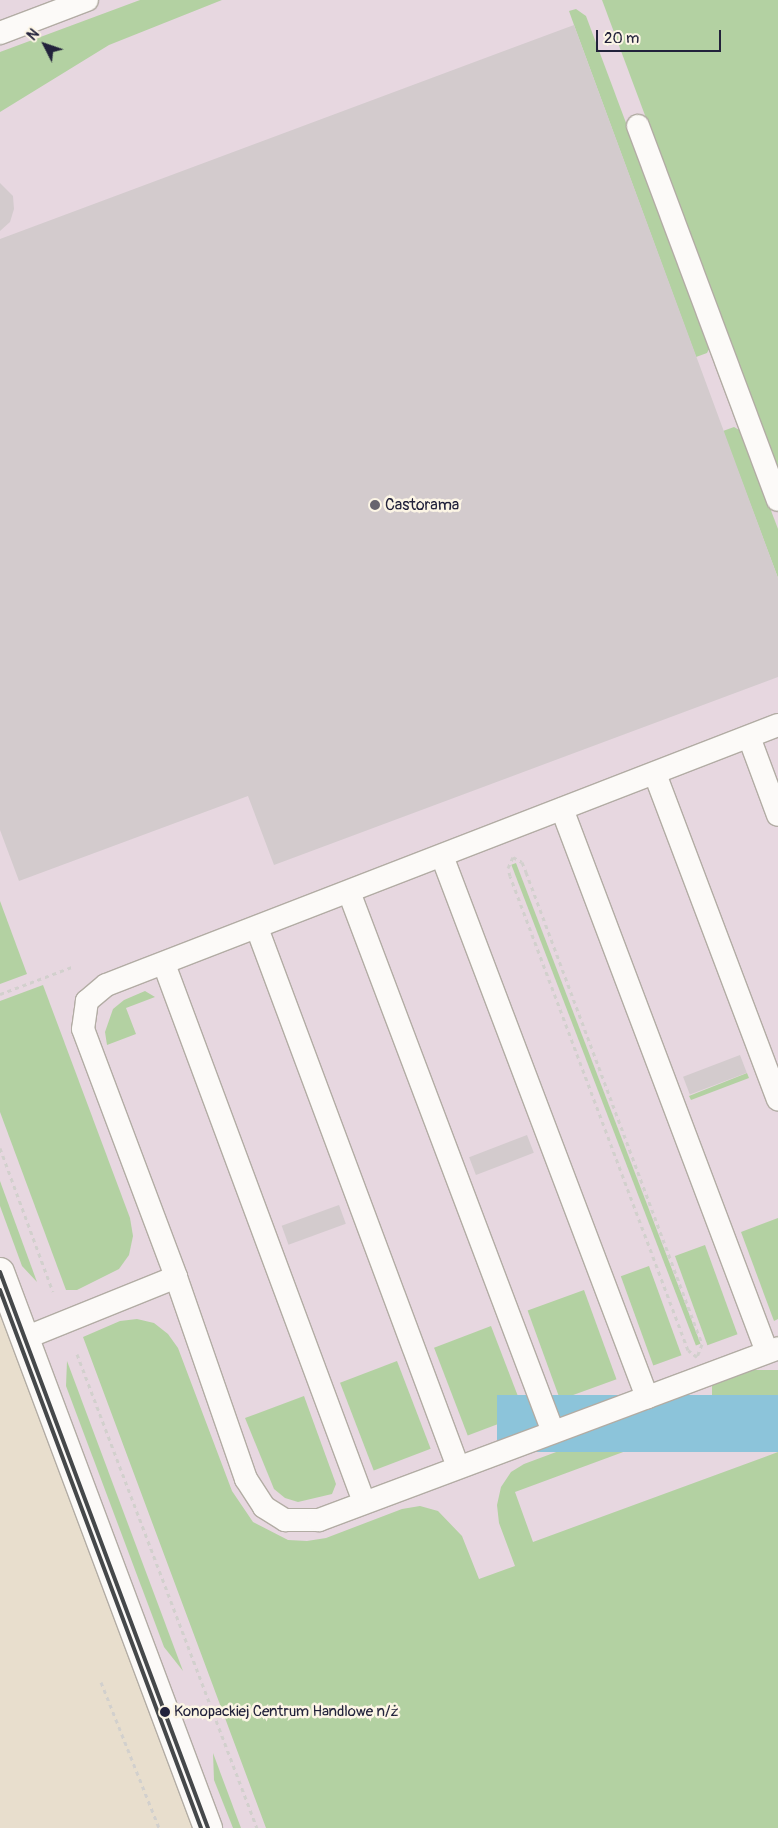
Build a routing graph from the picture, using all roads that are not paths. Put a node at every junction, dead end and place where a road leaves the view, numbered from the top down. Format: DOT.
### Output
graph roads {
  1 [pos="87,0"];
  2 [pos="0,33"];
  3 [pos="638,126"];
  4 [pos="778,500"];
  5 [pos="778,725"];
  6 [pos="748,737"];
  7 [pos="655,774"];
  8 [pos="562,809"];
  9 [pos="778,815"];
  10 [pos="442,856"];
  11 [pos="349,892"];
  12 [pos="257,928"];
  13 [pos="164,964"];
  14 [pos="778,1100"];
  15 [pos="0,1272"];
  16 [pos="176,1277"];
  17 [pos="24,1338"];
  18 [pos="772,1350"];
  19 [pos="646,1397"];
  20 [pos="553,1432"];
  21 [pos="458,1467"];
  22 [pos="364,1502"];
  23 [pos="208,1828"];
  1 -- 2 [label="lane"];
  3 -- 4 [label="lane"];
  5 -- 6 [label="lane"];
  6 -- 7 [label="lane"];
  6 -- 9 [label="lane"];
  7 -- 8 [label="lane"];
  7 -- 14 [label="lane"];
  8 -- 10 [label="lane"];
  8 -- 18 [label="lane"];
  10 -- 11 [label="lane"];
  10 -- 19 [label="lane"];
  11 -- 12 [label="lane"];
  11 -- 20 [label="lane"];
  12 -- 13 [label="lane"];
  12 -- 21 [label="lane"];
  13 -- 16 [label="lane"];
  13 -- 22 [label="lane"];
  15 -- 17 [label="street"];
  16 -- 17 [label="lane"];
  16 -- 22 [label="lane"];
  17 -- 23 [label="street"];
  18 -- 19 [label="lane"];
  19 -- 20 [label="lane"];
  20 -- 21 [label="lane"];
  21 -- 22 [label="lane"];
}
